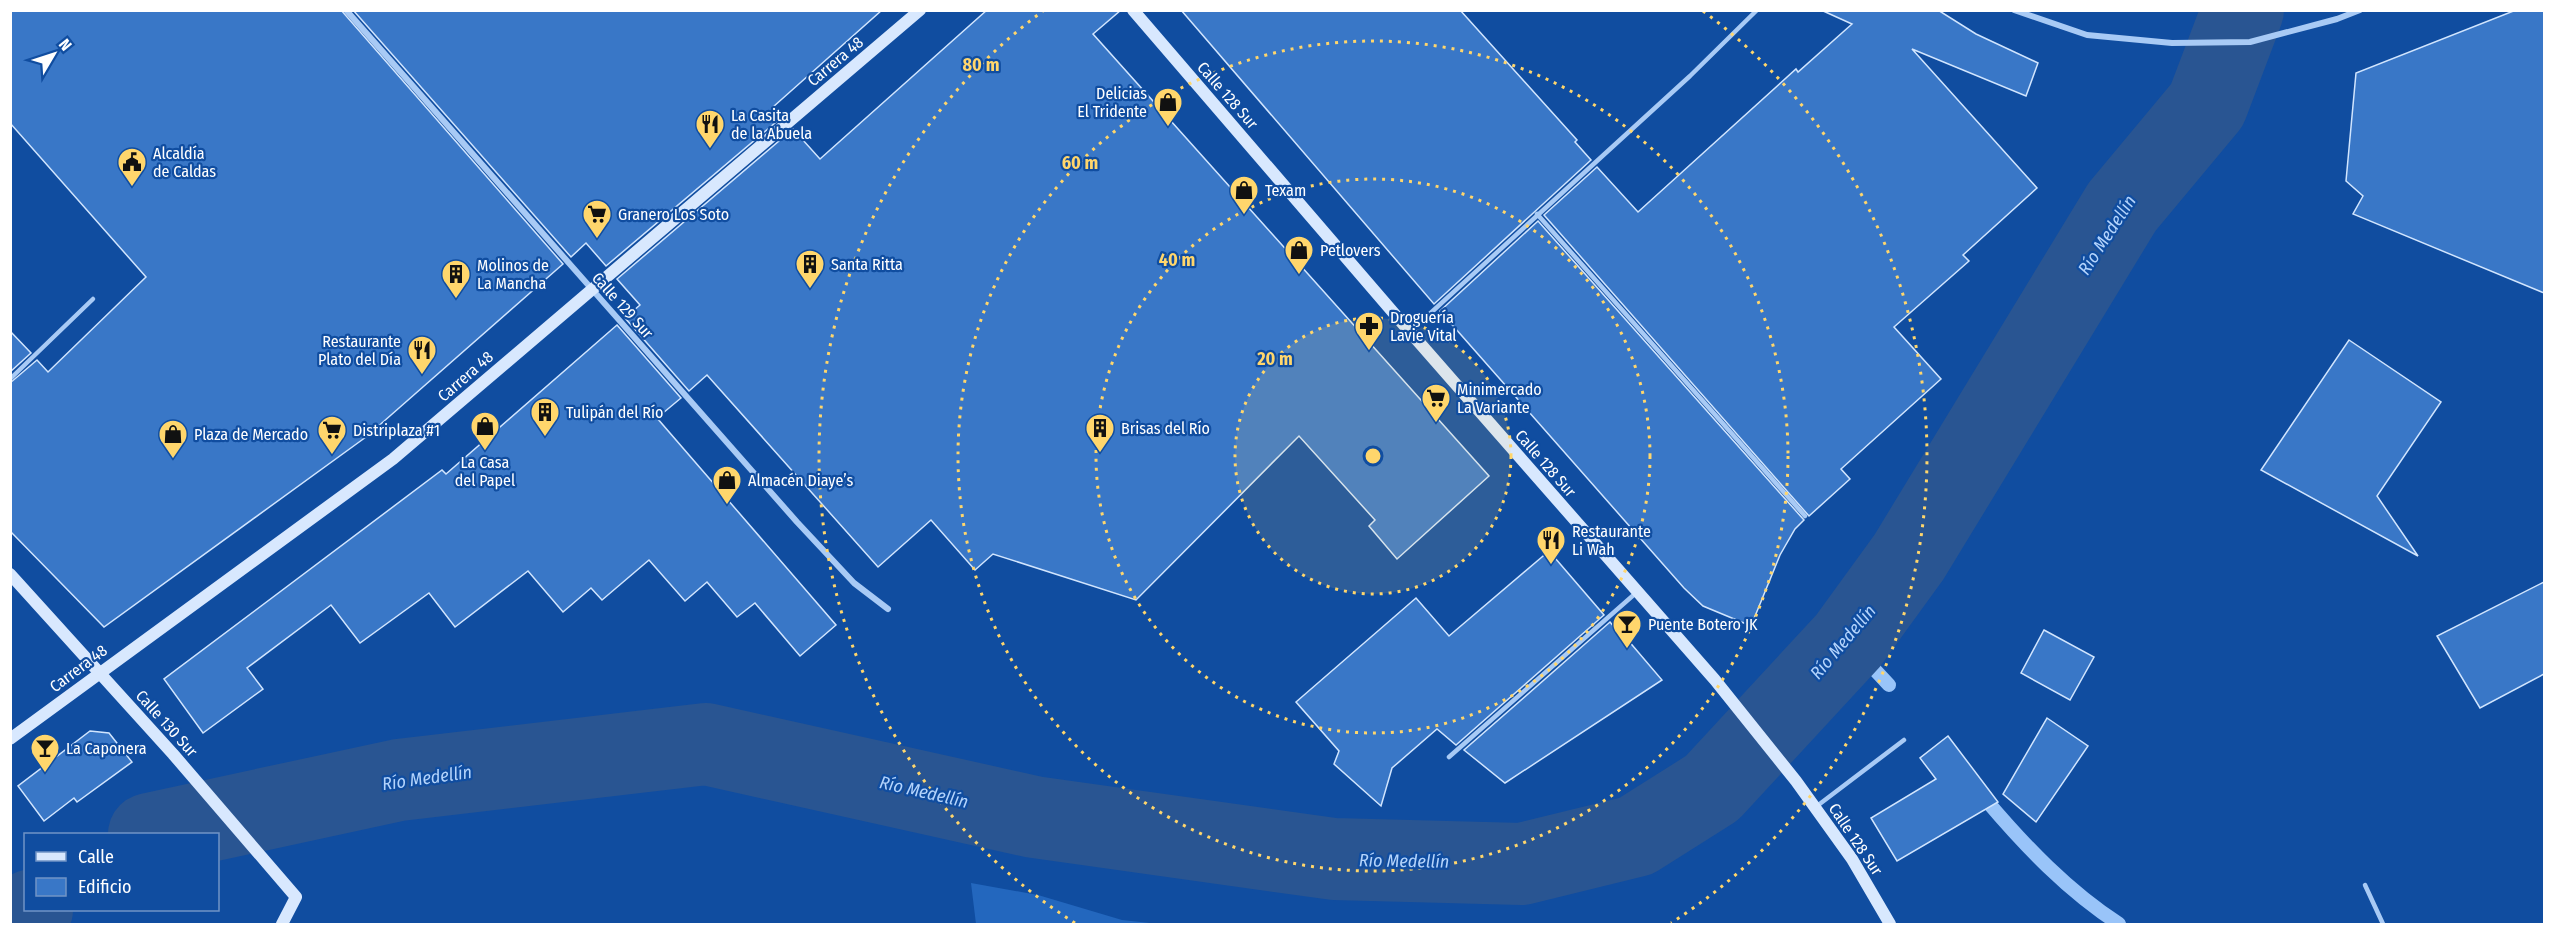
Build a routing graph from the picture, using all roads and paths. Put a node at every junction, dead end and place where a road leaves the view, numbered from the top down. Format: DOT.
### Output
graph roads {
  1 [pos="346,10"];
  2 [pos="920,10"];
  3 [pos="1132,10"];
  4 [pos="1757,10"];
  5 [pos="2014,10"];
  6 [pos="2360,10"];
  7 [pos="1537,214"];
  8 [pos="591,290"];
  9 [pos="93,299"];
  10 [pos="1410,332"];
  11 [pos="10,380"];
  12 [pos="1805,516"];
  13 [pos="10,574"];
  14 [pos="1637,592"];
  15 [pos="888,609"];
  16 [pos="99,672"];
  17 [pos="10,739"];
  18 [pos="1904,740"];
  19 [pos="1449,757"];
  20 [pos="1815,807"];
  21 [pos="2365,885"];
  22 [pos="282,924"];
  23 [pos="1890,924"];
  24 [pos="2383,924"];
  1 -- 8 [label="street, Calle 129 Sur"];
  2 -- 8 [label="street, Carrera 48"];
  3 -- 10 [label="street, Calle 128 Sur"];
  4 -- 7 [label="lane"];
  5 -- 6 [label="street"];
  7 -- 10 [label="lane"];
  7 -- 12 [label="lane"];
  8 -- 15 [label="street, Calle 129 Sur"];
  8 -- 16 [label="street, Carrera 48"];
  9 -- 11 [label="lane"];
  10 -- 14 [label="street, Calle 128 Sur"];
  13 -- 16 [label="street, Calle 130 Sur"];
  14 -- 19 [label="lane"];
  14 -- 20 [label="street, Calle 128 Sur"];
  16 -- 17 [label="street, Carrera 48"];
  16 -- 22 [label="street, Calle 130 Sur"];
  18 -- 20 [label="lane"];
  20 -- 23 [label="street, Calle 128 Sur"];
  21 -- 24 [label="lane"];
}
